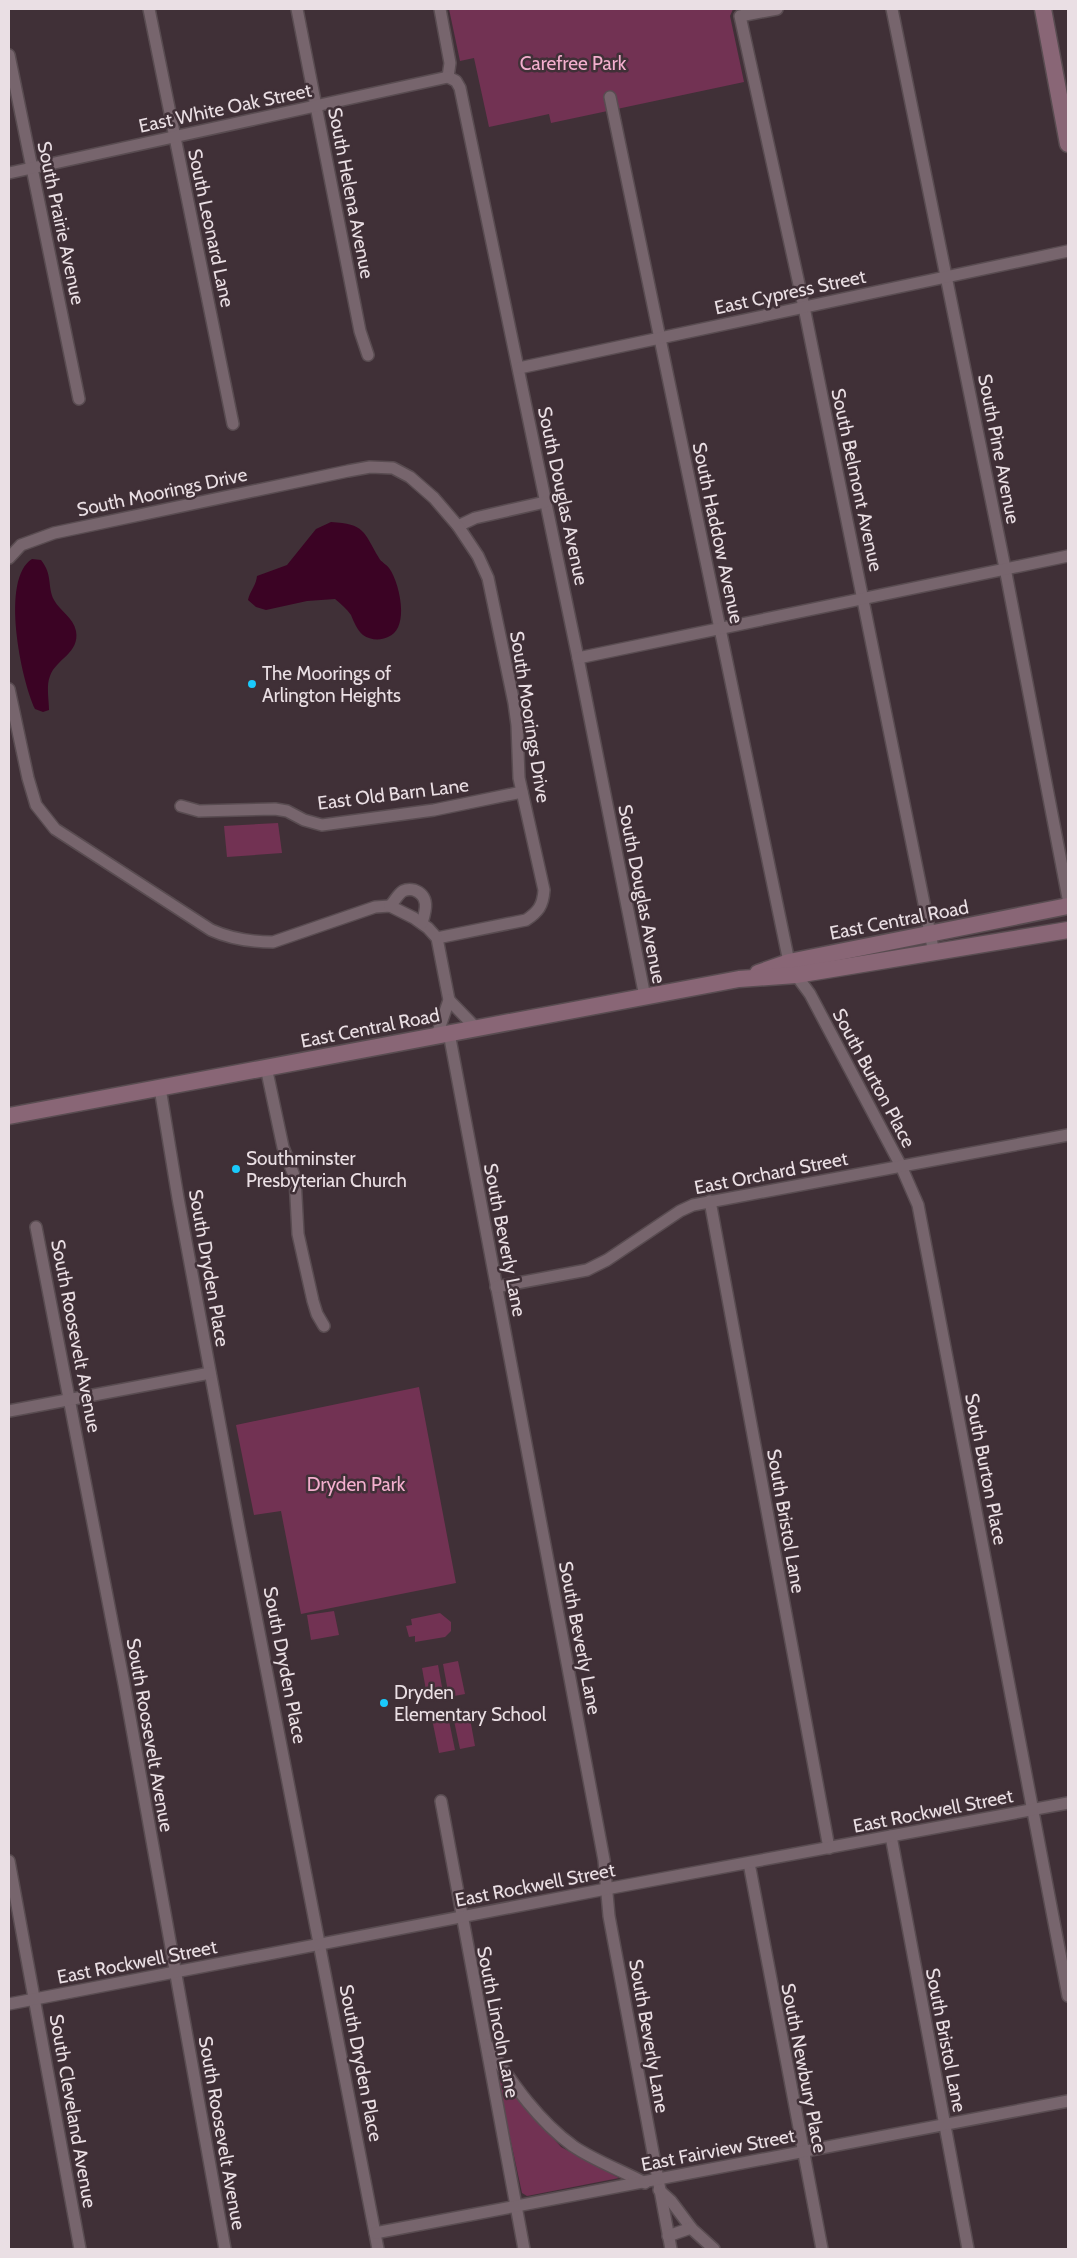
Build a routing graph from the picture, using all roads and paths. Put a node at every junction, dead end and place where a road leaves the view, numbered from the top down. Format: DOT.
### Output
graph roads {
  1 [pos="149,9"];
  2 [pos="297,9"];
  3 [pos="440,9"];
  4 [pos="776,9"];
  5 [pos="892,9"];
  6 [pos="1043,9"];
  7 [pos="9,54"];
  8 [pos="448,77"];
  9 [pos="610,97"];
  10 [pos="317,106"];
  11 [pos="174,137"];
  12 [pos="1068,144"];
  13 [pos="32,168"];
  14 [pos="9,174"];
  15 [pos="1068,251"];
  16 [pos="947,277"];
  17 [pos="804,307"];
  18 [pos="659,338"];
  19 [pos="368,355"];
  20 [pos="519,368"];
  21 [pos="79,399"];
  22 [pos="233,424"];
  23 [pos="545,502"];
  24 [pos="458,526"];
  25 [pos="1068,556"];
  26 [pos="9,558"];
  27 [pos="1005,568"];
  28 [pos="863,598"];
  29 [pos="721,628"];
  30 [pos="578,658"];
  31 [pos="9,689"];
  32 [pos="522,792"];
  33 [pos="181,806"];
  34 [pos="1068,898"];
  35 [pos="390,906"];
  36 [pos="1068,906"];
  37 [pos="422,923"];
  38 [pos="1068,930"];
  39 [pos="930,934"];
  40 [pos="437,938"];
  41 [pos="934,953"];
  42 [pos="792,969"];
  43 [pos="645,997"];
  44 [pos="450,1000"];
  45 [pos="476,1028"];
  46 [pos="443,1034"];
  47 [pos="266,1067"];
  48 [pos="160,1088"];
  49 [pos="9,1116"];
  50 [pos="1068,1135"];
  51 [pos="901,1166"];
  52 [pos="710,1201"];
  53 [pos="36,1227"];
  54 [pos="496,1287"];
  55 [pos="324,1326"];
  56 [pos="210,1373"];
  57 [pos="71,1400"];
  58 [pos="9,1411"];
  59 [pos="440,1801"];
  60 [pos="1068,1803"];
  61 [pos="1033,1810"];
  62 [pos="891,1836"];
  63 [pos="828,1848"];
  64 [pos="9,1861"];
  65 [pos="748,1863"];
  66 [pos="606,1889"];
  67 [pos="461,1917"];
  68 [pos="321,1945"];
  69 [pos="174,1973"];
  70 [pos="1068,1996"];
  71 [pos="35,1999"];
  72 [pos="9,2004"];
  73 [pos="484,2042"];
  74 [pos="1068,2101"];
  75 [pos="944,2125"];
  76 [pos="802,2152"];
  77 [pos="658,2179"];
  78 [pos="643,2182"];
  79 [pos="660,2191"];
  80 [pos="516,2206"];
  81 [pos="691,2228"];
  82 [pos="375,2233"];
  83 [pos="668,2236"];
  84 [pos="80,2249"];
  85 [pos="226,2249"];
  86 [pos="378,2249"];
  87 [pos="524,2249"];
  88 [pos="671,2249"];
  89 [pos="714,2249"];
  90 [pos="822,2249"];
  91 [pos="968,2249"];
  1 -- 11 [label="street, South Leonard Lane"];
  2 -- 10 [label="street, South Helena Avenue"];
  3 -- 8 [label="street"];
  4 -- 17 [label="street, South Belmont Avenue"];
  5 -- 16 [label="street, South Pine Avenue"];
  6 -- 12 [label="main road"];
  7 -- 13 [label="street, South Prairie Avenue"];
  8 -- 10 [label="street, East White Oak Street"];
  8 -- 20 [label="street, South Douglas Avenue"];
  9 -- 18 [label="street, South Haddow Avenue"];
  10 -- 11 [label="street, East White Oak Street"];
  10 -- 19 [label="street, South Helena Avenue"];
  11 -- 13 [label="street, East White Oak Street"];
  11 -- 22 [label="street, South Leonard Lane"];
  13 -- 14 [label="street, East White Oak Street"];
  13 -- 21 [label="street, South Prairie Avenue"];
  15 -- 16 [label="street, East Cypress Street"];
  16 -- 17 [label="street, East Cypress Street"];
  16 -- 27 [label="street, South Pine Avenue"];
  17 -- 18 [label="street, East Cypress Street"];
  17 -- 28 [label="street, South Belmont Avenue"];
  18 -- 20 [label="street, East Cypress Street"];
  18 -- 29 [label="street, South Haddow Avenue"];
  20 -- 23 [label="street, South Douglas Avenue"];
  23 -- 24 [label="street"];
  23 -- 30 [label="street, South Douglas Avenue"];
  24 -- 26 [label="street, South Moorings Drive"];
  24 -- 32 [label="street, South Moorings Drive"];
  25 -- 27 [label="street"];
  27 -- 28 [label="street"];
  27 -- 34 [label="street, South Pine Avenue"];
  28 -- 29 [label="street"];
  28 -- 39 [label="street, South Belmont Avenue"];
  29 -- 30 [label="street"];
  29 -- 42 [label="street, South Haddow Avenue"];
  30 -- 43 [label="street, South Douglas Avenue"];
  31 -- 35 [label="street"];
  32 -- 33 [label="street, East Old Barn Lane"];
  32 -- 40 [label="street, South Moorings Drive"];
  35 -- 37 [label="street"];
  35 -- 37 [label="street"];
  36 -- 39 [label="main road, East Central Road"];
  37 -- 40 [label="street"];
  38 -- 41 [label="main road, East Central Road"];
  39 -- 41 [label="street, South Belmont Avenue"];
  39 -- 42 [label="main road, East Central Road"];
  40 -- 44 [label="street"];
  41 -- 42 [label="main road, East Central Road"];
  42 -- 43 [label="main road, East Central Road"];
  42 -- 51 [label="street, South Burton Place"];
  43 -- 45 [label="main road, East Central Road"];
  44 -- 45 [label="street"];
  44 -- 46 [label="street"];
  45 -- 46 [label="main road, East Central Road"];
  46 -- 47 [label="main road, East Central Road"];
  46 -- 54 [label="street, South Beverly Lane"];
  47 -- 48 [label="main road, East Central Road"];
  47 -- 55 [label="street"];
  48 -- 49 [label="main road, East Central Road"];
  48 -- 56 [label="street, South Dryden Place"];
  50 -- 51 [label="street, East Orchard Street"];
  51 -- 52 [label="street, East Orchard Street"];
  51 -- 61 [label="street, South Burton Place"];
  52 -- 54 [label="street, East Orchard Street"];
  52 -- 63 [label="street, South Bristol Lane"];
  53 -- 57 [label="street, South Roosevelt Avenue"];
  54 -- 66 [label="street, South Beverly Lane"];
  56 -- 57 [label="street"];
  56 -- 68 [label="street, South Dryden Place"];
  57 -- 58 [label="street"];
  57 -- 69 [label="street, South Roosevelt Avenue"];
  59 -- 67 [label="street, South Lincoln Lane"];
  60 -- 61 [label="street, East Rockwell Street"];
  61 -- 62 [label="street, East Rockwell Street"];
  61 -- 70 [label="street, South Burton Place"];
  62 -- 63 [label="street, East Rockwell Street"];
  62 -- 75 [label="street, South Bristol Lane"];
  63 -- 65 [label="street, East Rockwell Street"];
  64 -- 71 [label="street, South Cleveland Avenue"];
  65 -- 66 [label="street, East Rockwell Street"];
  65 -- 76 [label="street, South Newbury Place"];
  66 -- 67 [label="street, East Rockwell Street"];
  66 -- 77 [label="street, South Beverly Lane"];
  67 -- 68 [label="street, East Rockwell Street"];
  67 -- 73 [label="street, South Lincoln Lane"];
  68 -- 69 [label="street, East Rockwell Street"];
  68 -- 82 [label="street, South Dryden Place"];
  69 -- 71 [label="street, East Rockwell Street"];
  69 -- 85 [label="street, South Roosevelt Avenue"];
  71 -- 72 [label="street, East Rockwell Street"];
  71 -- 84 [label="street, South Cleveland Avenue"];
  73 -- 78 [label="street"];
  73 -- 80 [label="street, South Lincoln Lane"];
  74 -- 75 [label="street, East Fairview Street"];
  75 -- 76 [label="street, East Fairview Street"];
  75 -- 91 [label="street, South Bristol Lane"];
  76 -- 77 [label="street, East Fairview Street"];
  76 -- 90 [label="street, South Newbury Place"];
  77 -- 78 [label="street, East Fairview Street"];
  77 -- 79 [label="street, South Beverly Lane"];
  78 -- 79 [label="street"];
  78 -- 80 [label="street, East Fairview Street"];
  79 -- 81 [label="street"];
  79 -- 83 [label="street, South Beverly Lane"];
  80 -- 82 [label="street, East Fairview Street"];
  80 -- 87 [label="street, South Lincoln Lane"];
  81 -- 83 [label="street"];
  81 -- 89 [label="street"];
  82 -- 86 [label="street, South Dryden Place"];
  83 -- 88 [label="street, South Beverly Lane"];
}
